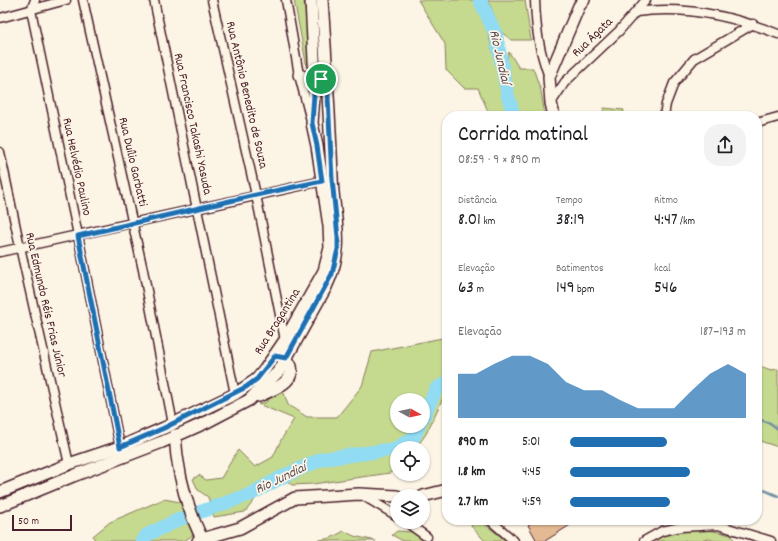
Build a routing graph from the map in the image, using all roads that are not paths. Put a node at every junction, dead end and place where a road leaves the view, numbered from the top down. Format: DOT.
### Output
graph roads {
  1 [pos="35,0"];
  2 [pos="66,0"];
  3 [pos="84,0"];
  4 [pos="154,0"];
  5 [pos="212,0"];
  6 [pos="286,0"];
  7 [pos="311,0"];
  8 [pos="322,0"];
  9 [pos="535,0"];
  10 [pos="584,0"];
  11 [pos="646,0"];
  12 [pos="31,10"];
  13 [pos="636,12"];
  14 [pos="0,18"];
  15 [pos="753,24"];
  16 [pos="778,34"];
  17 [pos="300,75"];
  18 [pos="327,76"];
  19 [pos="549,77"];
  20 [pos="315,80"];
  21 [pos="551,102"];
  22 [pos="314,105"];
  23 [pos="553,111"];
  24 [pos="665,111"];
  25 [pos="778,116"];
  26 [pos="330,119"];
  27 [pos="762,121"];
  28 [pos="312,123"];
  29 [pos="0,152"];
  30 [pos="327,180"];
  31 [pos="256,195"];
  32 [pos="198,208"];
  33 [pos="133,223"];
  34 [pos="78,236"];
  35 [pos="20,247"];
  36 [pos="0,252"];
  37 [pos="296,320"];
  38 [pos="301,332"];
  39 [pos="285,340"];
  40 [pos="275,356"];
  41 [pos="286,358"];
  42 [pos="235,394"];
  43 [pos="173,424"];
  44 [pos="168,439"];
  45 [pos="120,447"];
  46 [pos="69,464"];
  47 [pos="1,489"];
  48 [pos="442,493"];
  49 [pos="359,494"];
  50 [pos="430,495"];
  51 [pos="390,496"];
  52 [pos="0,506"];
  53 [pos="390,512"];
  54 [pos="496,525"];
  55 [pos="416,529"];
  56 [pos="428,537"];
  57 [pos="200,540"];
  58 [pos="514,541"];
  59 [pos="644,541"];
  60 [pos="771,541"];
  1 -- 12 [label="street"];
  2 -- 12 [label="street"];
  3 -- 33 [label="street, Rua Duílio Garbatti"];
  4 -- 32 [label="street, Rua Francisco Takashi Yasuda"];
  5 -- 31 [label="street, Rua Antônio Benedito de Souza"];
  6 -- 17 [label="street"];
  7 -- 20 [label="main road, Rua Bragantina"];
  8 -- 18 [label="main road"];
  9 -- 19 [label="street"];
  10 -- 19 [label="main road"];
  11 -- 13 [label="street, Rua Ágata"];
  12 -- 14 [label="street"];
  12 -- 34 [label="street, Rua Helvédio Paulino"];
  13 -- 15 [label="street"];
  13 -- 21 [label="street, Rua Ágata"];
  15 -- 16 [label="street"];
  15 -- 24 [label="street"];
  17 -- 20 [label="main road"];
  17 -- 28 [label="street"];
  18 -- 20 [label="main road"];
  18 -- 26 [label="main road"];
  19 -- 21 [label="main road"];
  20 -- 22 [label="main road, Rua Bragantina"];
  21 -- 23 [label="main road"];
  22 -- 26 [label="main road"];
  22 -- 28 [label="main road, Rua Bragantina"];
  25 -- 27 [label="street"];
  26 -- 30 [label="main road"];
  28 -- 30 [label="main road, Rua Bragantina"];
  29 -- 35 [label="street, Rua Edmundo Réis Frias Júnior"];
  30 -- 31 [label="street"];
  30 -- 37 [label="main road, Rua Bragantina"];
  30 -- 38 [label="main road"];
  31 -- 32 [label="street"];
  31 -- 39 [label="street, Rua Antônio Benedito de Souza"];
  32 -- 33 [label="street"];
  32 -- 42 [label="street, Rua Francisco Takashi Yasuda"];
  33 -- 34 [label="street"];
  33 -- 43 [label="street, Rua Duílio Garbatti"];
  34 -- 35 [label="street"];
  34 -- 45 [label="street, Rua Helvédio Paulino"];
  35 -- 36 [label="street"];
  35 -- 46 [label="street, Rua Edmundo Réis Frias Júnior"];
  37 -- 38 [label="main road"];
  37 -- 39 [label="main road, Rua Bragantina"];
  38 -- 41 [label="main road"];
  39 -- 40 [label="main road, Rua Bragantina"];
  40 -- 41 [label="main road"];
  40 -- 42 [label="main road, Rua Bragantina"];
  41 -- 44 [label="main road"];
  42 -- 43 [label="main road, Rua Bragantina"];
  43 -- 45 [label="main road, Rua Bragantina"];
  44 -- 52 [label="main road"];
  44 -- 57 [label="main road"];
  45 -- 46 [label="main road, Rua Bragantina"];
  46 -- 47 [label="main road, Rua Bragantina"];
  48 -- 50 [label="main road"];
  49 -- 51 [label="main road"];
  49 -- 53 [label="street"];
  49 -- 57 [label="main road"];
  54 -- 58 [label="street"];
  55 -- 56 [label="street"];
  59 -- 60 [label="street"];
}
